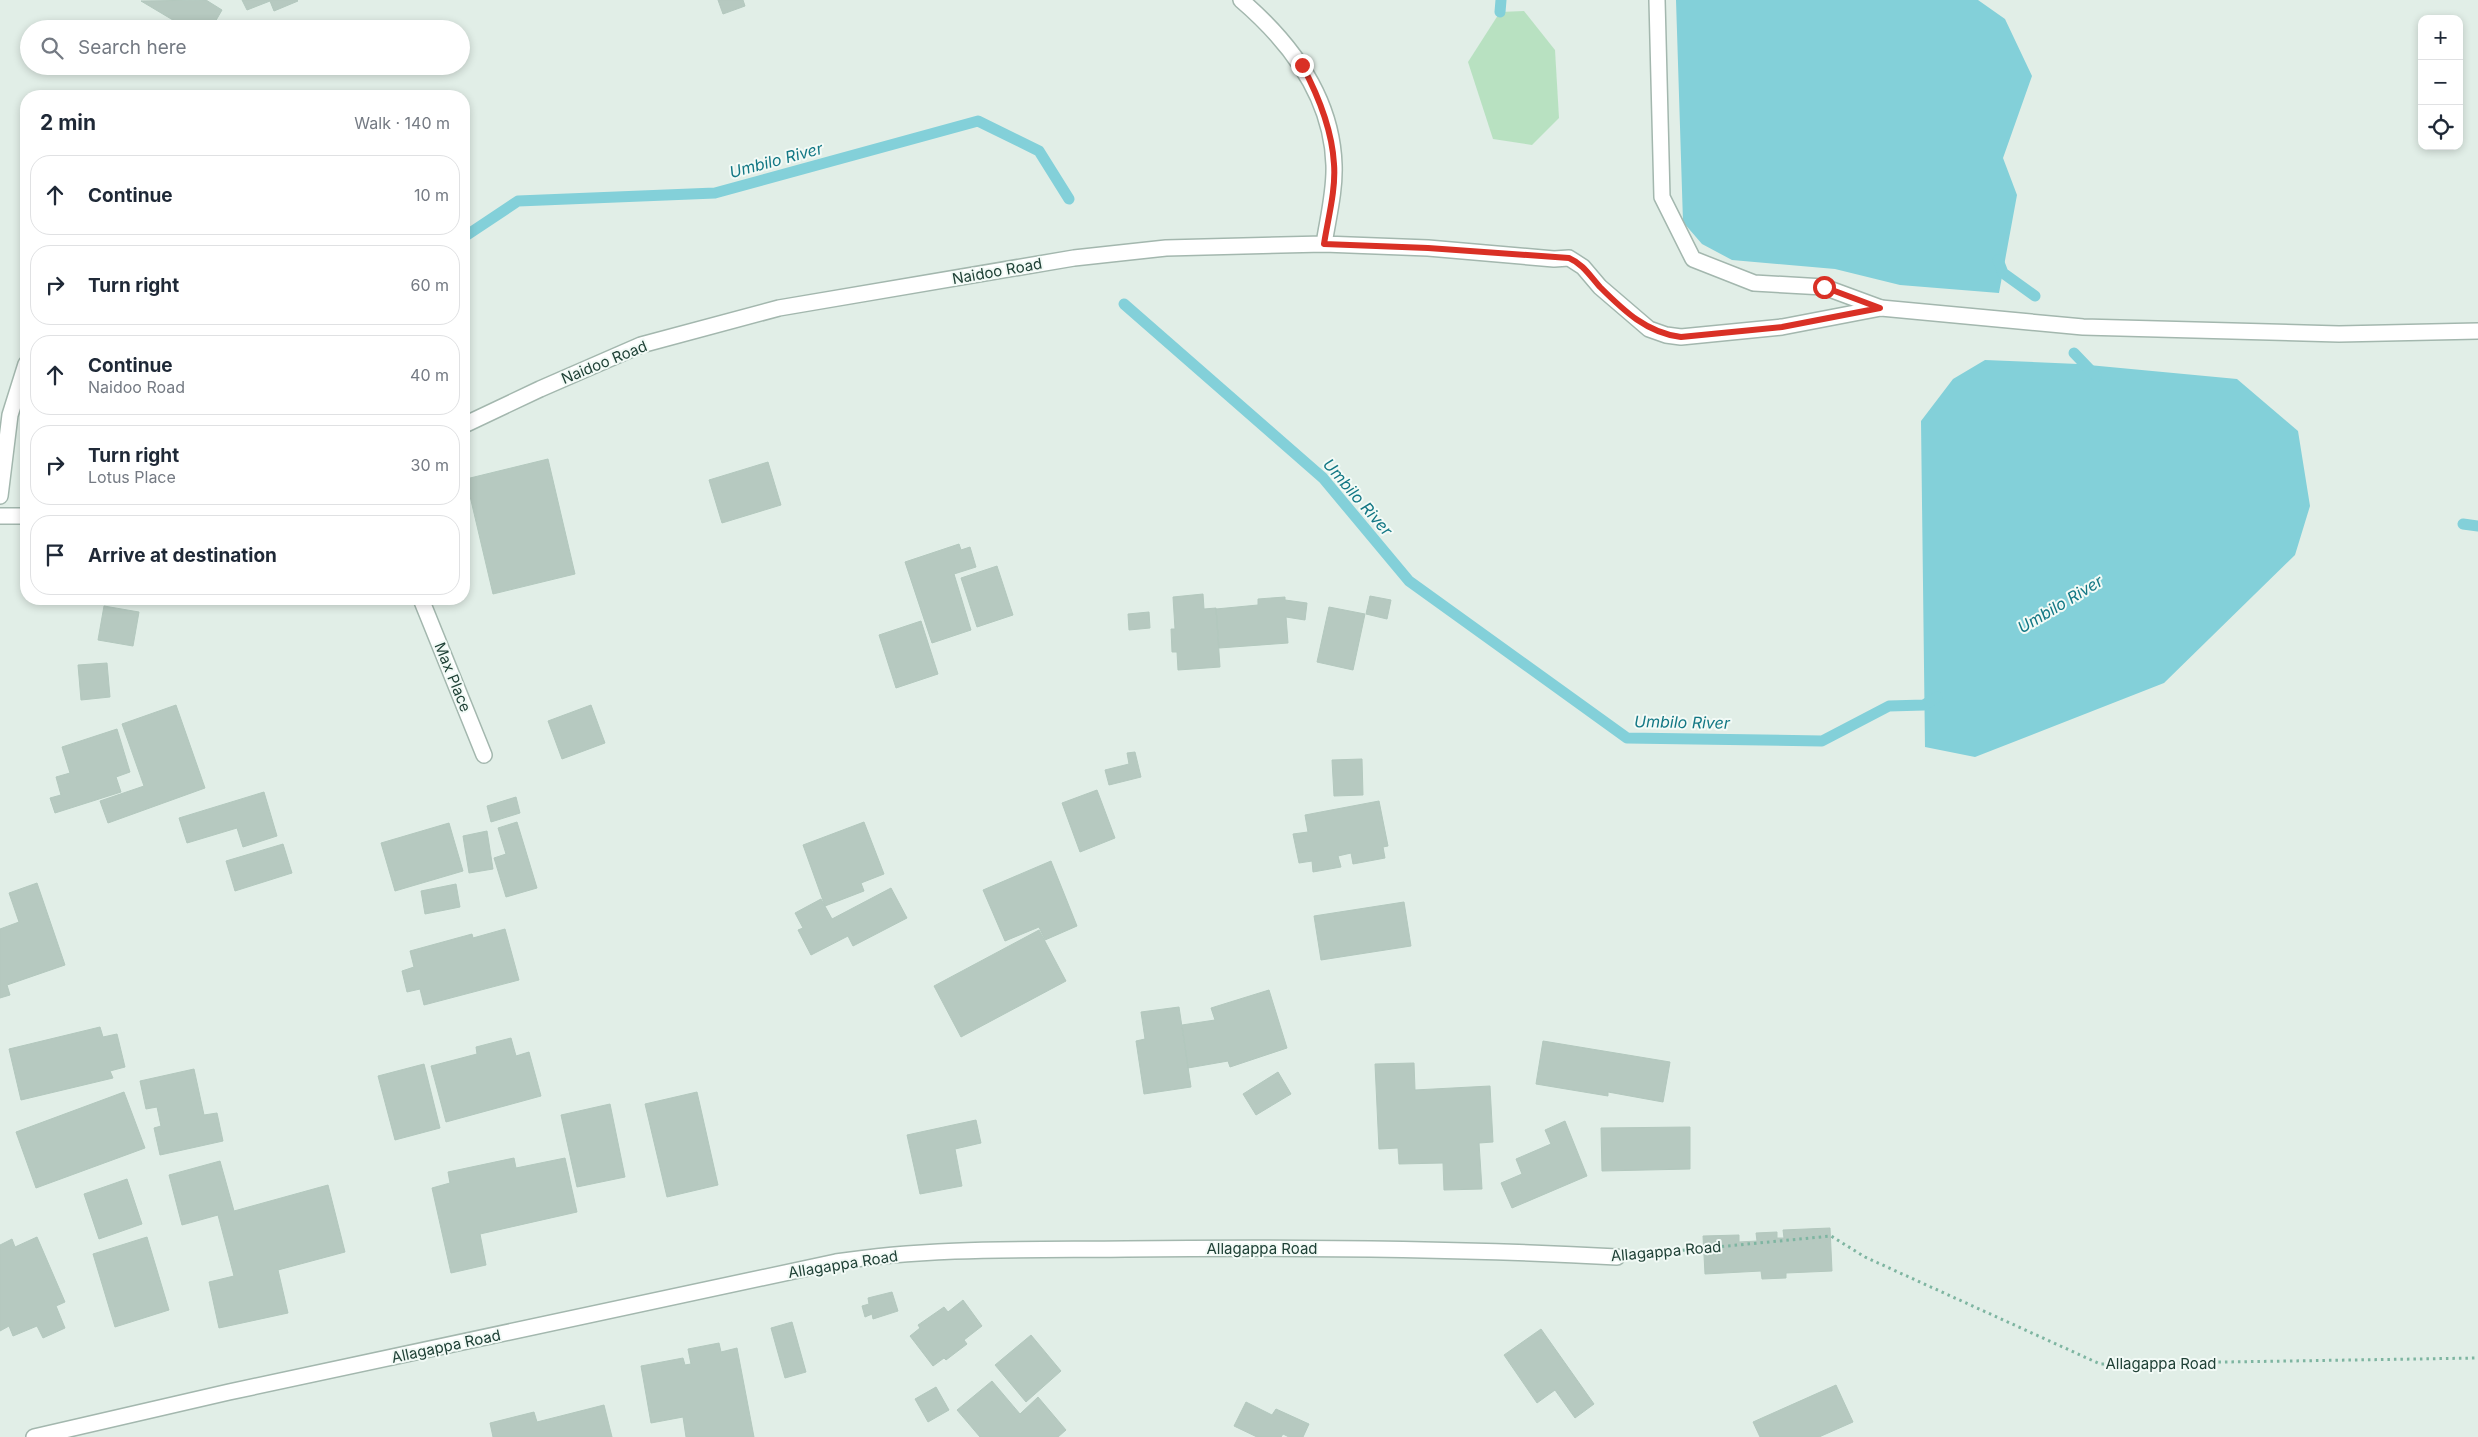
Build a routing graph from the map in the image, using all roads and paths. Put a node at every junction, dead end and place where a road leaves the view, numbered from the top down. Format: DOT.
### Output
graph roads {
  1 [pos="1241,0"];
  2 [pos="1657,0"];
  3 [pos="1324,244"];
  4 [pos="1880,308"];
  5 [pos="2478,332"];
  6 [pos="20,383"];
  7 [pos="470,422"];
  8 [pos="0,496"];
  9 [pos="0,516"];
  10 [pos="20,516"];
  11 [pos="423,605"];
  12 [pos="484,755"];
  13 [pos="1617,1257"];
  14 [pos="2478,1358"];
  15 [pos="34,1437"];
  1 -- 3 [label="street"];
  2 -- 4 [label="street"];
  3 -- 4 [label="street, Naidoo Road"];
  3 -- 7 [label="street, Naidoo Road"];
  4 -- 5 [label="street"];
  6 -- 8 [label="street"];
  9 -- 10 [label="street"];
  11 -- 12 [label="street, Max Place"];
  13 -- 14 [label="path, Allagappa Road"];
  13 -- 15 [label="street, Allagappa Road"];
}
